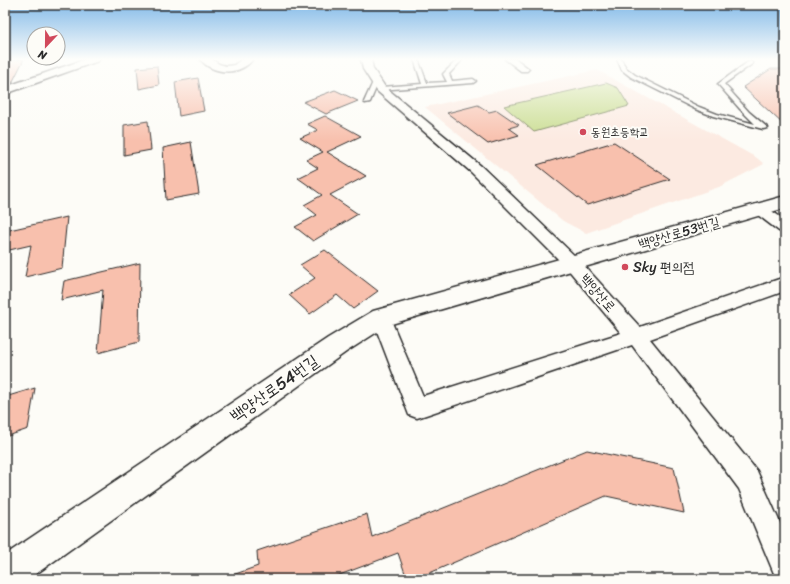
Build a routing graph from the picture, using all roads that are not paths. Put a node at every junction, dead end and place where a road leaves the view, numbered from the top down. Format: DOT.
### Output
graph roads {
  1 [pos="16,86"];
  2 [pos="378,86"];
  3 [pos="654,86"];
  4 [pos="723,86"];
  5 [pos="5,91"];
  6 [pos="367,102"];
  7 [pos="785,202"];
  8 [pos="758,210"];
  9 [pos="785,227"];
  10 [pos="573,264"];
  11 [pos="785,284"];
  12 [pos="382,318"];
  13 [pos="636,336"];
  14 [pos="785,566"];
  15 [pos="5,575"];
  1 -- 5 [label="street"];
  2 -- 6 [label="lane"];
  2 -- 10 [label="street, 백양산로"];
  3 -- 4 [label="lane"];
  7 -- 8 [label="street, 백양산로53번길"];
  8 -- 9 [label="street"];
  8 -- 10 [label="street, 백양산로53번길"];
  10 -- 12 [label="street, 백양산로54번길"];
  10 -- 13 [label="street, 백양산로"];
  11 -- 13 [label="street"];
  12 -- 13 [label="street"];
  12 -- 15 [label="street, 백양산로54번길"];
  13 -- 14 [label="street, 백양산로"];
}
